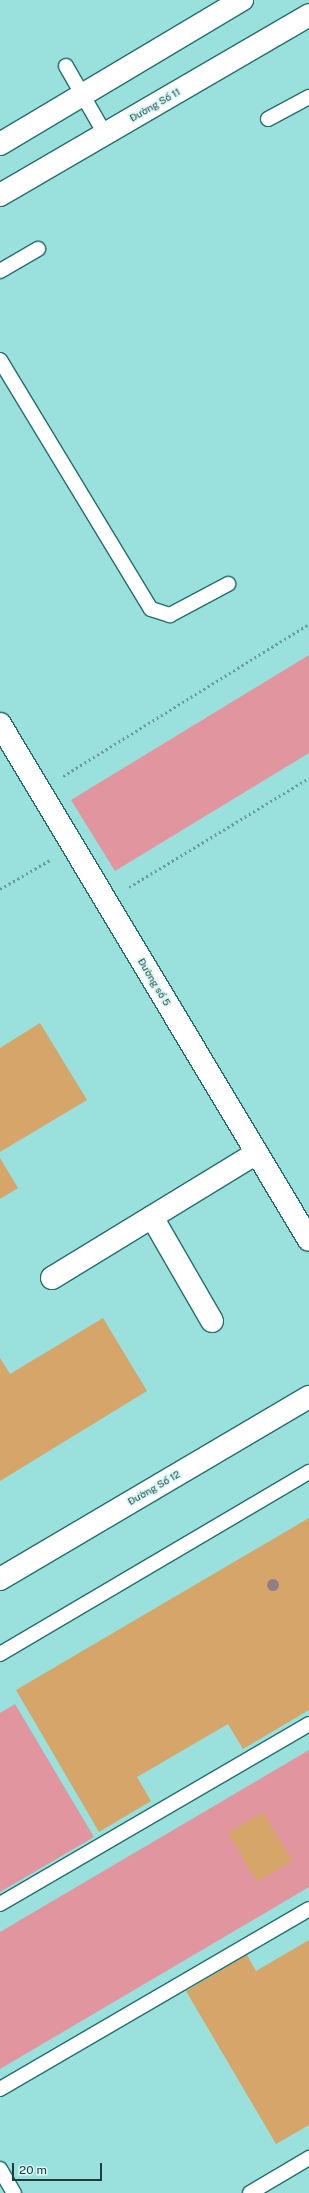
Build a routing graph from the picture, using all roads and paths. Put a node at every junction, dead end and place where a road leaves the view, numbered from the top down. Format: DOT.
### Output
graph roads {
  1 [pos="242,0"];
  2 [pos="309,15"];
  3 [pos="66,66"];
  4 [pos="84,96"];
  5 [pos="309,97"];
  6 [pos="268,119"];
  7 [pos="105,134"];
  8 [pos="0,144"];
  9 [pos="0,195"];
  10 [pos="38,250"];
  11 [pos="0,271"];
  12 [pos="0,360"];
  13 [pos="228,584"];
  14 [pos="309,624"];
  15 [pos="0,724"];
  16 [pos="309,778"];
  17 [pos="40,790"];
  18 [pos="73,846"];
  19 [pos="0,889"];
  20 [pos="106,901"];
  21 [pos="257,1153"];
  22 [pos="152,1217"];
  23 [pos="309,1240"];
  24 [pos="52,1278"];
  25 [pos="212,1321"];
  26 [pos="309,1397"];
  27 [pos="309,1472"];
  28 [pos="0,1579"];
  29 [pos="0,1654"];
  30 [pos="309,1724"];
  31 [pos="0,1904"];
  32 [pos="309,1908"];
  33 [pos="0,2089"];
  34 [pos="309,2158"];
  35 [pos="0,2169"];
  36 [pos="14,2193"];
  37 [pos="250,2193"];
  1 -- 4 [label="street"];
  2 -- 7 [label="street, Đường Số 11"];
  3 -- 4 [label="lane"];
  4 -- 7 [label="lane"];
  4 -- 8 [label="street"];
  5 -- 6 [label="lane"];
  7 -- 9 [label="street, Đường Số 11"];
  10 -- 11 [label="lane"];
  12 -- 13 [label="lane"];
  14 -- 17 [label="path"];
  15 -- 17 [label="street, Đường số 5"];
  16 -- 20 [label="path"];
  17 -- 18 [label="street, Đường số 5"];
  18 -- 19 [label="path"];
  18 -- 20 [label="street, Đường số 5"];
  20 -- 21 [label="street, Đường số 5"];
  21 -- 22 [label="street"];
  21 -- 23 [label="street, Đường số 5"];
  22 -- 24 [label="street"];
  22 -- 25 [label="street"];
  26 -- 28 [label="street, Đường Số 12"];
  27 -- 29 [label="lane"];
  30 -- 31 [label="lane"];
  32 -- 33 [label="lane"];
  34 -- 37 [label="lane"];
  35 -- 36 [label="lane"];
}
